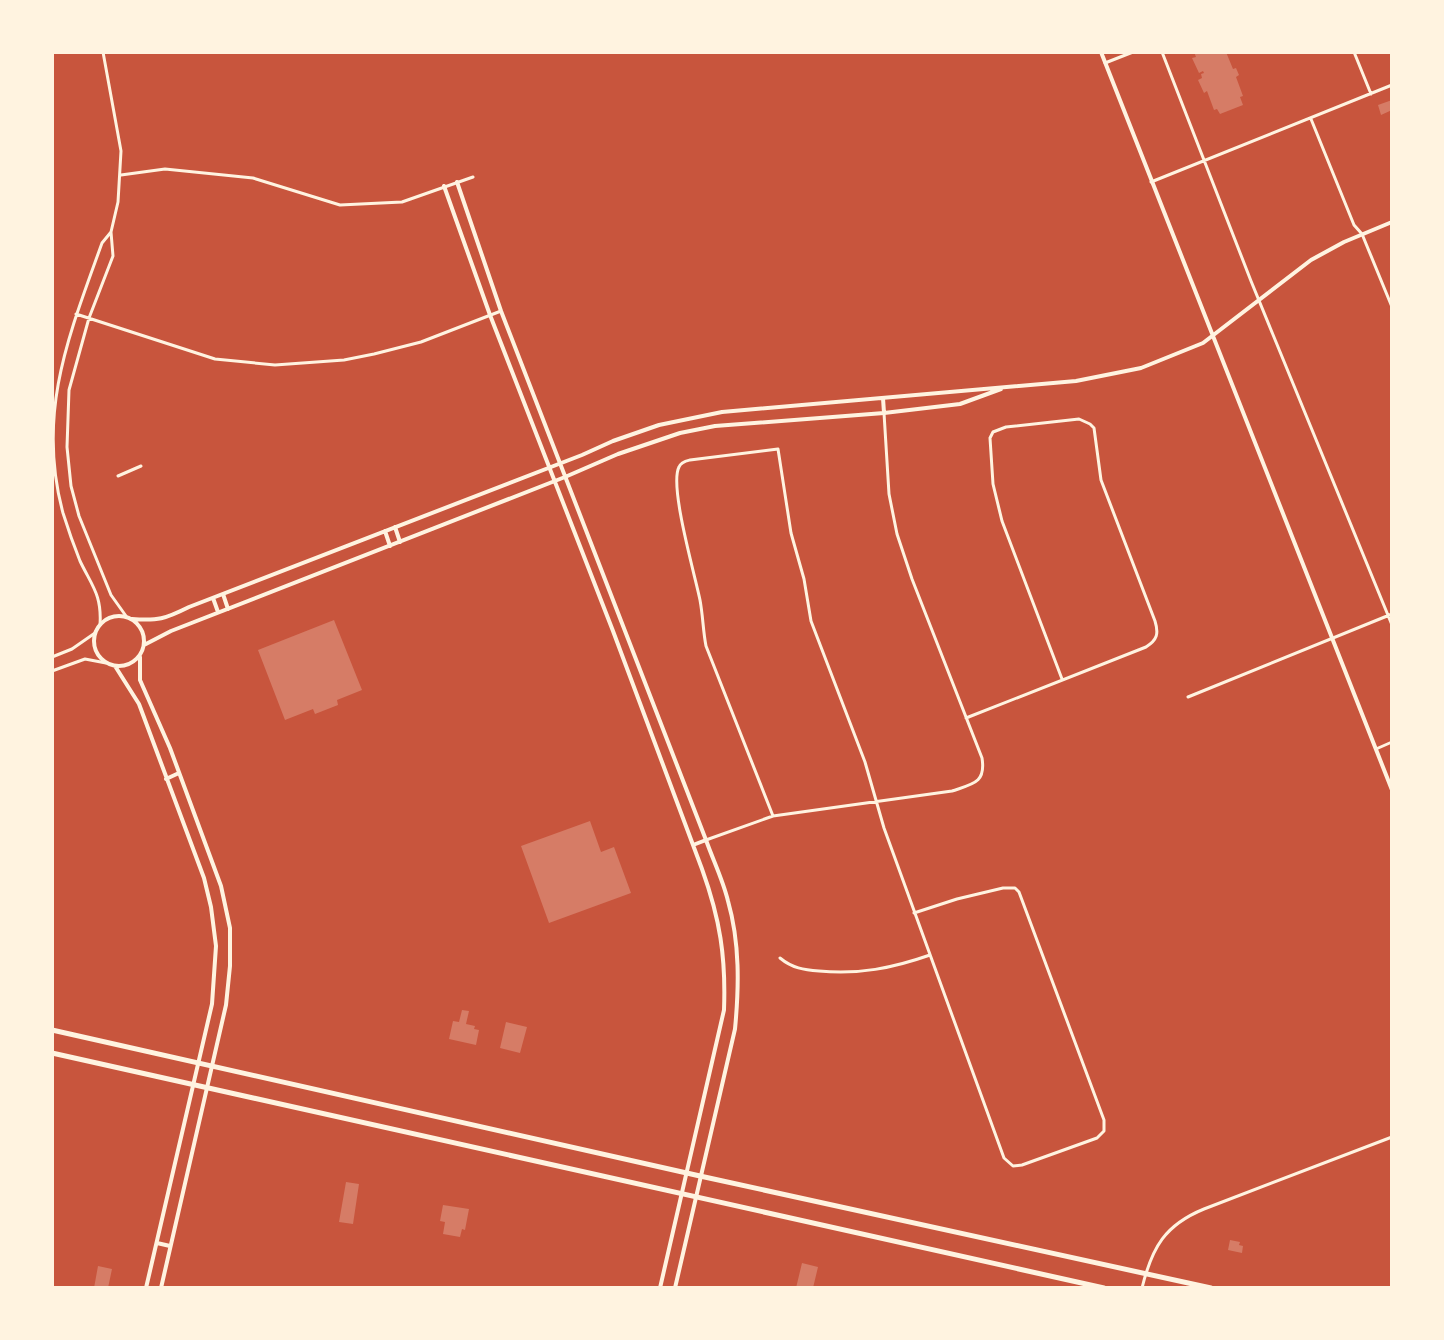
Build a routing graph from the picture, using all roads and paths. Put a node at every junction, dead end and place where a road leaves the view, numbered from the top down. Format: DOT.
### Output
graph roads {
  1 [pos="103,52"];
  2 [pos="1101,52"];
  3 [pos="1133,52"];
  4 [pos="1162,52"];
  5 [pos="1354,52"];
  6 [pos="1105,63"];
  7 [pos="1392,86"];
  8 [pos="1371,94"];
  9 [pos="1311,119"];
  10 [pos="1204,161"];
  11 [pos="120,175"];
  12 [pos="473,177"];
  13 [pos="457,182"];
  14 [pos="1151,182"];
  15 [pos="444,186"];
  16 [pos="1392,222"];
  17 [pos="111,232"];
  18 [pos="1362,234"];
  19 [pos="1259,300"];
  20 [pos="1392,307"];
  21 [pos="501,311"];
  22 [pos="76,314"];
  23 [pos="490,315"];
  24 [pos="89,318"];
  25 [pos="1214,335"];
  26 [pos="1007,387"];
  27 [pos="884,398"];
  28 [pos="884,413"];
  29 [pos="560,463"];
  30 [pos="141,466"];
  31 [pos="550,467"];
  32 [pos="118,476"];
  33 [pos="566,477"];
  34 [pos="555,481"];
  35 [pos="395,527"];
  36 [pos="385,531"];
  37 [pos="400,542"];
  38 [pos="390,546"];
  39 [pos="223,594"];
  40 [pos="213,598"];
  41 [pos="228,609"];
  42 [pos="218,612"];
  43 [pos="1390,615"];
  44 [pos="126,616"];
  45 [pos="132,619"];
  46 [pos="100,625"];
  47 [pos="1392,625"];
  48 [pos="622,627"];
  49 [pos="613,631"];
  50 [pos="95,633"];
  51 [pos="1332,640"];
  52 [pos="144,645"];
  53 [pos="52,657"];
  54 [pos="140,657"];
  55 [pos="106,663"];
  56 [pos="115,666"];
  57 [pos="52,671"];
  58 [pos="1062,679"];
  59 [pos="1188,697"];
  60 [pos="966,717"];
  61 [pos="1392,742"];
  62 [pos="1376,749"];
  63 [pos="179,773"];
  64 [pos="166,779"];
  65 [pos="1392,790"];
  66 [pos="875,801"];
  67 [pos="773,816"];
  68 [pos="706,840"];
  69 [pos="693,845"];
  70 [pos="914,913"];
  71 [pos="930,955"];
  72 [pos="780,958"];
  73 [pos="52,1030"];
  74 [pos="52,1053"];
  75 [pos="198,1064"];
  76 [pos="212,1067"];
  77 [pos="194,1084"];
  78 [pos="208,1087"];
  79 [pos="1392,1137"];
  80 [pos="687,1173"];
  81 [pos="700,1176"];
  82 [pos="682,1193"];
  83 [pos="695,1196"];
  84 [pos="157,1243"];
  85 [pos="170,1246"];
  86 [pos="1145,1274"];
  87 [pos="146,1287"];
  88 [pos="161,1287"];
  89 [pos="660,1287"];
  90 [pos="675,1287"];
  91 [pos="1104,1287"];
  92 [pos="1142,1287"];
  93 [pos="1211,1287"];
  1 -- 11 [label="street"];
  2 -- 6 [label="street"];
  3 -- 6 [label="street"];
  4 -- 10 [label="street"];
  5 -- 8 [label="street"];
  6 -- 14 [label="street"];
  7 -- 8 [label="street"];
  8 -- 9 [label="street"];
  9 -- 10 [label="street"];
  9 -- 18 [label="street"];
  10 -- 14 [label="street"];
  10 -- 19 [label="street"];
  11 -- 15 [label="street"];
  11 -- 17 [label="street"];
  12 -- 13 [label="street"];
  13 -- 15 [label="street"];
  13 -- 21 [label="street"];
  14 -- 25 [label="street"];
  15 -- 23 [label="street"];
  16 -- 18 [label="street"];
  17 -- 22 [label="street"];
  17 -- 24 [label="street"];
  18 -- 19 [label="street"];
  18 -- 20 [label="street"];
  19 -- 25 [label="street"];
  19 -- 43 [label="street"];
  21 -- 23 [label="street"];
  21 -- 29 [label="street"];
  22 -- 24 [label="street"];
  22 -- 46 [label="street"];
  23 -- 24 [label="street"];
  23 -- 31 [label="street"];
  24 -- 44 [label="street"];
  25 -- 26 [label="street"];
  25 -- 51 [label="street"];
  26 -- 27 [label="street"];
  26 -- 28 [label="street"];
  27 -- 28 [label="street"];
  27 -- 29 [label="street"];
  28 -- 33 [label="street"];
  28 -- 60 [label="street"];
  29 -- 31 [label="street"];
  29 -- 33 [label="street"];
  30 -- 32 [label="street"];
  31 -- 34 [label="street"];
  31 -- 35 [label="street"];
  33 -- 34 [label="street"];
  33 -- 48 [label="street"];
  34 -- 37 [label="street"];
  34 -- 49 [label="street"];
  35 -- 36 [label="street"];
  35 -- 37 [label="street"];
  36 -- 38 [label="street"];
  36 -- 39 [label="street"];
  37 -- 38 [label="street"];
  38 -- 41 [label="street"];
  39 -- 40 [label="street"];
  39 -- 41 [label="street"];
  40 -- 42 [label="street"];
  40 -- 45 [label="street"];
  41 -- 42 [label="street"];
  42 -- 52 [label="street"];
  43 -- 47 [label="street"];
  43 -- 51 [label="street"];
  44 -- 45 [label="street"];
  44 -- 46 [label="street"];
  45 -- 52 [label="street"];
  46 -- 50 [label="street"];
  48 -- 49 [label="street"];
  48 -- 68 [label="street"];
  49 -- 69 [label="street"];
  50 -- 53 [label="street"];
  50 -- 55 [label="street"];
  51 -- 59 [label="street"];
  51 -- 62 [label="street"];
  52 -- 54 [label="street"];
  54 -- 56 [label="street"];
  54 -- 63 [label="street"];
  55 -- 56 [label="street"];
  55 -- 57 [label="street"];
  56 -- 64 [label="street"];
  58 -- 58 [label="street"];
  58 -- 60 [label="street"];
  60 -- 66 [label="street"];
  61 -- 62 [label="street"];
  62 -- 65 [label="street"];
  63 -- 64 [label="street"];
  63 -- 76 [label="street"];
  64 -- 75 [label="street"];
  66 -- 67 [label="street"];
  66 -- 67 [label="street"];
  66 -- 70 [label="street"];
  67 -- 68 [label="street"];
  68 -- 69 [label="street"];
  68 -- 81 [label="street"];
  69 -- 80 [label="street"];
  70 -- 71 [label="street"];
  70 -- 71 [label="street"];
  71 -- 72 [label="street"];
  73 -- 75 [label="main road"];
  74 -- 77 [label="main road"];
  75 -- 76 [label="main road"];
  75 -- 77 [label="street"];
  76 -- 78 [label="street"];
  76 -- 80 [label="main road"];
  77 -- 78 [label="main road"];
  77 -- 84 [label="street"];
  78 -- 82 [label="main road"];
  78 -- 85 [label="street"];
  79 -- 86 [label="street"];
  80 -- 81 [label="main road"];
  80 -- 82 [label="street"];
  81 -- 83 [label="street"];
  81 -- 86 [label="main road"];
  82 -- 83 [label="main road"];
  82 -- 89 [label="street"];
  83 -- 90 [label="street"];
  83 -- 91 [label="main road"];
  84 -- 85 [label="street"];
  84 -- 87 [label="street"];
  85 -- 88 [label="street"];
  86 -- 92 [label="street"];
  86 -- 93 [label="main road"];
}
